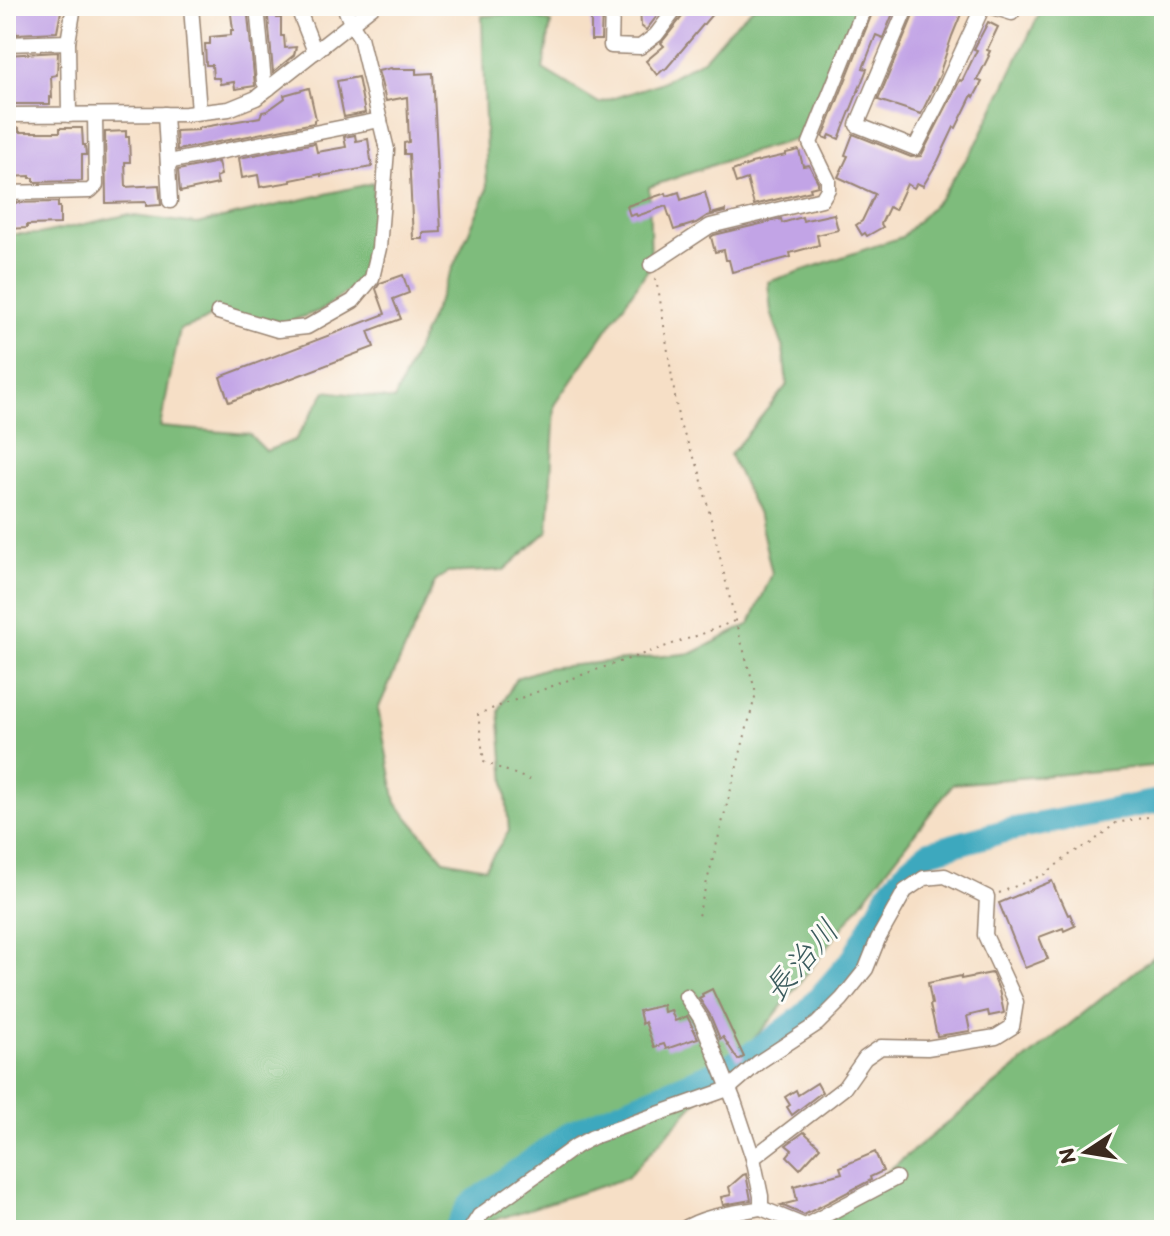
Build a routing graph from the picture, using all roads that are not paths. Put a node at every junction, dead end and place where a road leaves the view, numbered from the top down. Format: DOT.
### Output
graph roads {
  1 [pos="74,6"];
  2 [pos="191,6"];
  3 [pos="257,6"];
  4 [pos="297,6"];
  5 [pos="344,6"];
  6 [pos="373,6"];
  7 [pos="612,6"];
  8 [pos="678,6"];
  9 [pos="865,6"];
  10 [pos="907,6"];
  11 [pos="983,6"];
  12 [pos="990,6"];
  13 [pos="1012,13"];
  14 [pos="351,23"];
  15 [pos="68,42"];
  16 [pos="6,44"];
  17 [pos="315,52"];
  18 [pos="269,88"];
  19 [pos="199,112"];
  20 [pos="165,114"];
  21 [pos="6,115"];
  22 [pos="69,115"];
  23 [pos="95,115"];
  24 [pos="380,120"];
  25 [pos="168,162"];
  26 [pos="6,193"];
  27 [pos="170,201"];
  28 [pos="651,265"];
  29 [pos="218,312"];
  30 [pos="686,996"];
  31 [pos="728,1089"];
  32 [pos="753,1158"];
  33 [pos="896,1178"];
  34 [pos="761,1208"];
  35 [pos="479,1216"];
  36 [pos="470,1230"];
  37 [pos="489,1230"];
  38 [pos="682,1230"];
  1 -- 15 [label="street"];
  2 -- 19 [label="street"];
  3 -- 18 [label="street"];
  4 -- 17 [label="street"];
  5 -- 14 [label="street"];
  6 -- 14 [label="street"];
  7 -- 8 [label="street"];
  9 -- 28 [label="street"];
  10 -- 11 [label="street"];
  12 -- 13 [label="street"];
  14 -- 17 [label="street"];
  14 -- 24 [label="street"];
  15 -- 16 [label="street"];
  15 -- 22 [label="street"];
  17 -- 18 [label="street"];
  18 -- 19 [label="street"];
  19 -- 20 [label="street"];
  20 -- 23 [label="street"];
  20 -- 25 [label="street"];
  21 -- 22 [label="street"];
  22 -- 23 [label="street"];
  23 -- 26 [label="street"];
  24 -- 25 [label="street"];
  24 -- 29 [label="street"];
  25 -- 27 [label="street"];
  30 -- 31 [label="street"];
  31 -- 32 [label="street"];
  31 -- 32 [label="street"];
  31 -- 35 [label="street"];
  32 -- 34 [label="street"];
  33 -- 34 [label="street"];
  34 -- 38 [label="street"];
  35 -- 36 [label="street"];
  35 -- 37 [label="street"];
}
